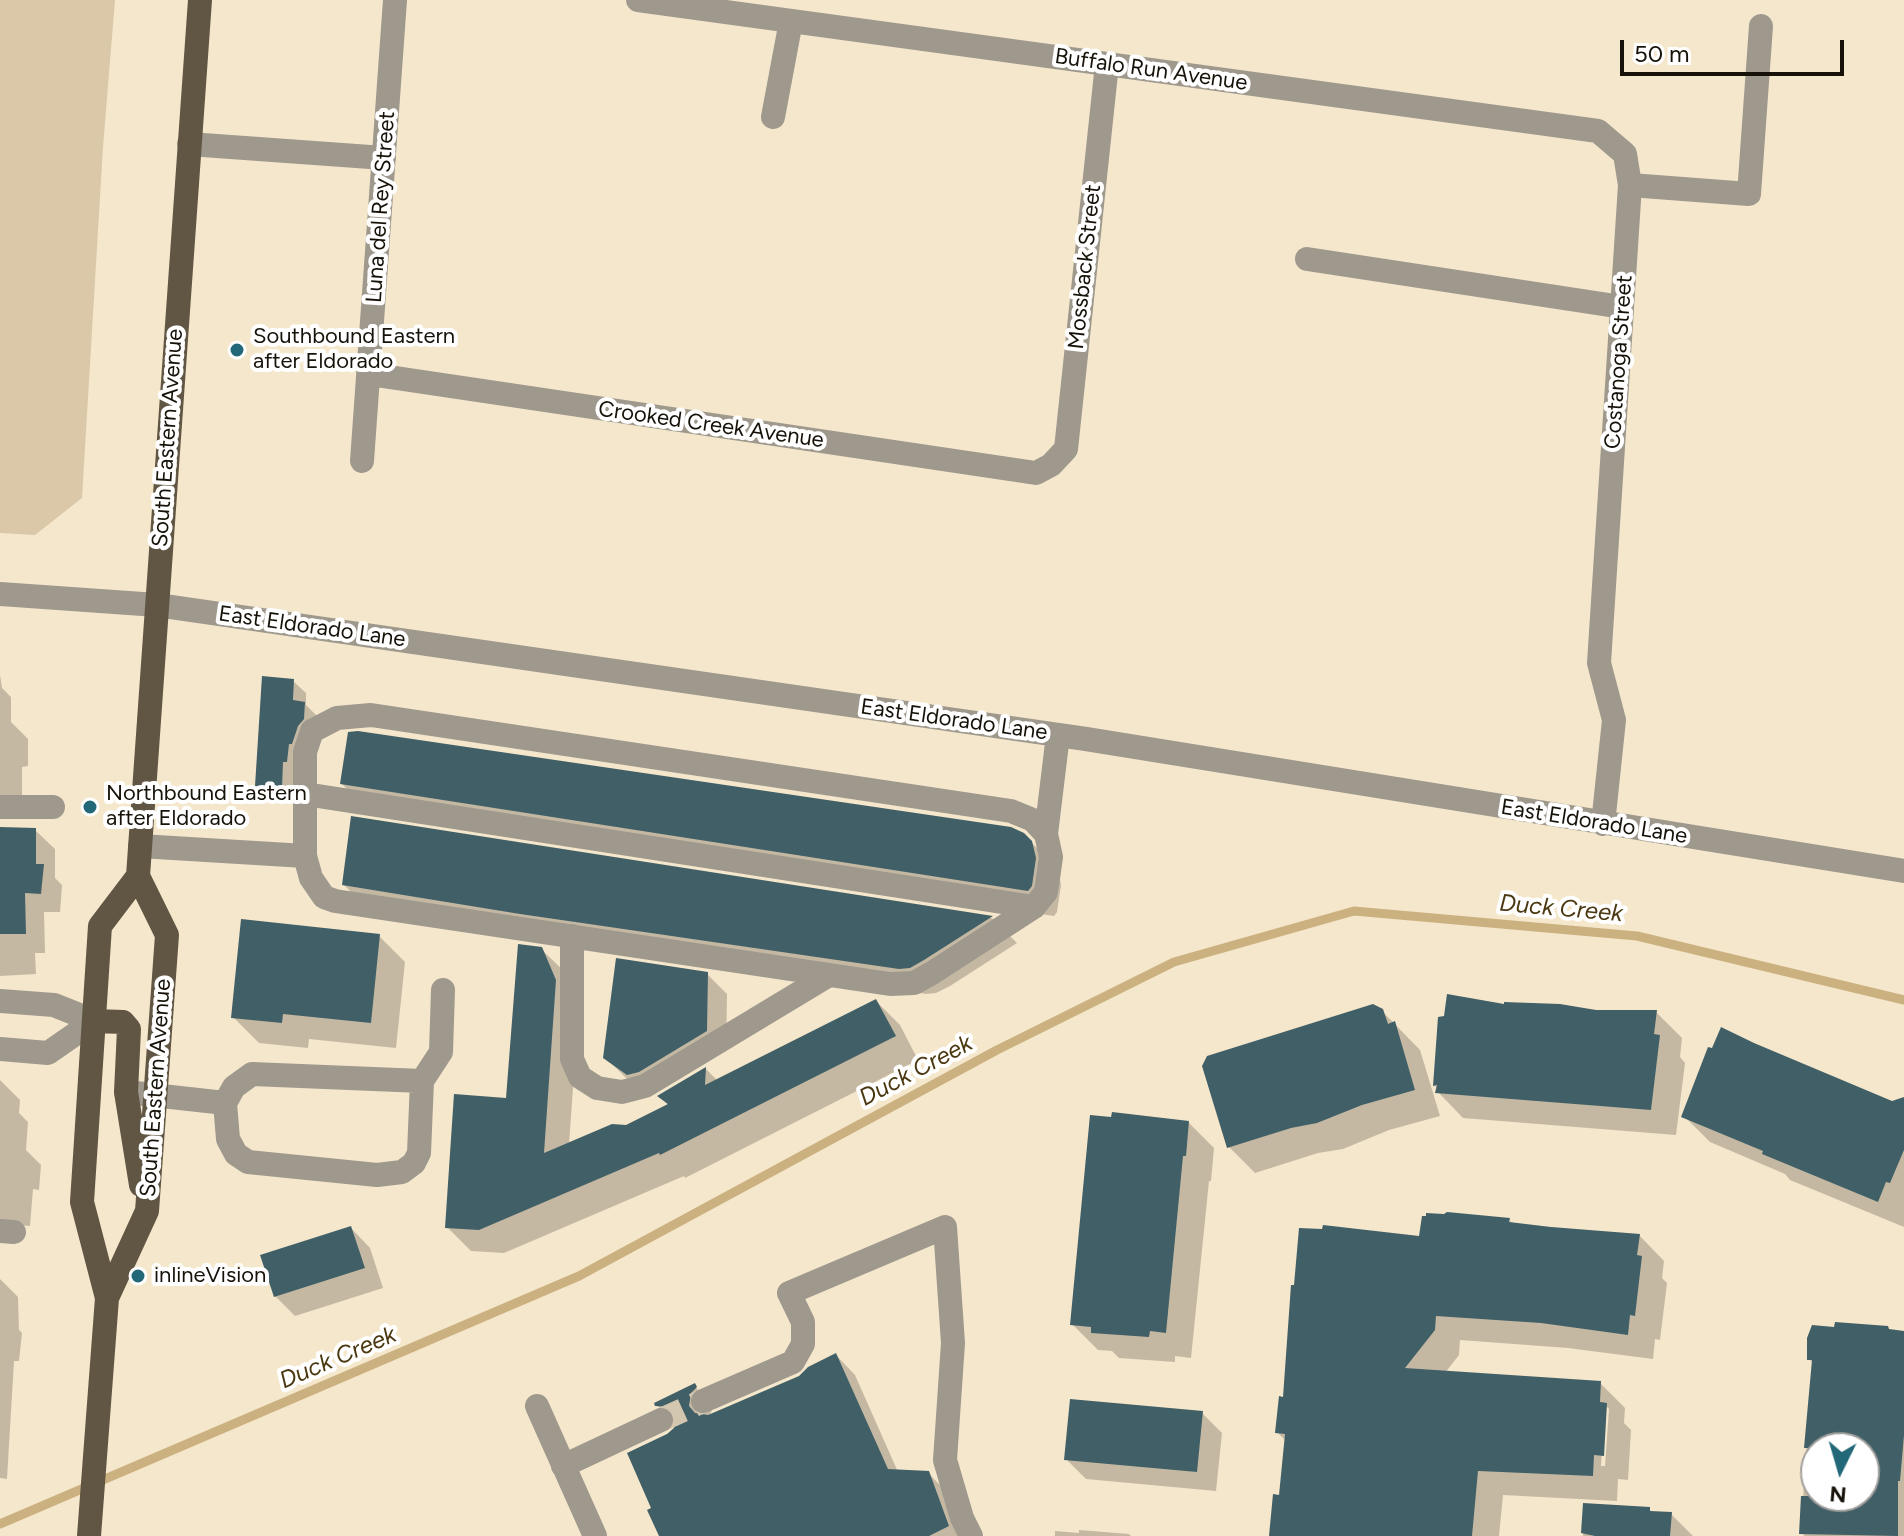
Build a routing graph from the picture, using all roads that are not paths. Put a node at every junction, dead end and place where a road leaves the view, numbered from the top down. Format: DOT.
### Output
graph roads {
  1 [pos="200,0"];
  2 [pos="395,0"];
  3 [pos="638,0"];
  4 [pos="791,21"];
  5 [pos="1761,26"];
  6 [pos="1107,64"];
  7 [pos="773,117"];
  8 [pos="189,144"];
  9 [pos="384,158"];
  10 [pos="1630,185"];
  11 [pos="1307,259"];
  12 [pos="1622,307"];
  13 [pos="369,374"];
  14 [pos="362,461"];
  15 [pos="1051,465"];
  16 [pos="0,594"];
  17 [pos="157,605"];
  18 [pos="1058,735"];
  19 [pos="305,794"];
  20 [pos="0,807"];
  21 [pos="53,807"];
  22 [pos="1603,824"];
  23 [pos="1046,834"];
  24 [pos="140,846"];
  25 [pos="305,856"];
  26 [pos="1904,871"];
  27 [pos="138,876"];
  28 [pos="1034,907"];
  29 [pos="572,936"];
  30 [pos="829,975"];
  31 [pos="443,990"];
  32 [pos="0,1001"];
  33 [pos="94,1021"];
  34 [pos="0,1049"];
  35 [pos="422,1081"];
  36 [pos="126,1092"];
  37 [pos="155,1095"];
  38 [pos="225,1103"];
  39 [pos="147,1211"];
  40 [pos="107,1298"];
  41 [pos="703,1401"];
  42 [pos="537,1406"];
  43 [pos="661,1420"];
  44 [pos="563,1466"];
  45 [pos="89,1536"];
  46 [pos="595,1536"];
  47 [pos="971,1536"];
  1 -- 8 [label="main road, South Eastern Avenue"];
  2 -- 9 [label="street, Luna del Rey Street"];
  3 -- 4 [label="street, Buffalo Run Avenue"];
  4 -- 6 [label="street, Buffalo Run Avenue"];
  4 -- 7 [label="street"];
  5 -- 10 [label="street"];
  6 -- 10 [label="street, Buffalo Run Avenue"];
  6 -- 15 [label="street, Mossback Street"];
  8 -- 9 [label="street"];
  8 -- 17 [label="main road, South Eastern Avenue"];
  9 -- 13 [label="street, Luna del Rey Street"];
  10 -- 12 [label="street, Costanoga Street"];
  11 -- 12 [label="street"];
  12 -- 22 [label="street, Costanoga Street"];
  13 -- 14 [label="street, Luna del Rey Street"];
  13 -- 15 [label="street, Crooked Creek Avenue"];
  16 -- 17 [label="street, East Eldorado Lane"];
  17 -- 18 [label="street, East Eldorado Lane"];
  17 -- 24 [label="main road, South Eastern Avenue"];
  18 -- 22 [label="street, East Eldorado Lane"];
  18 -- 23 [label="street"];
  19 -- 23 [label="street"];
  19 -- 25 [label="street"];
  19 -- 28 [label="street"];
  20 -- 21 [label="street"];
  22 -- 26 [label="street, East Eldorado Lane"];
  23 -- 28 [label="street"];
  24 -- 25 [label="street"];
  24 -- 27 [label="main road, South Eastern Avenue"];
  25 -- 29 [label="street"];
  27 -- 33 [label="main road, South Eastern Avenue"];
  27 -- 37 [label="main road, South Eastern Avenue"];
  28 -- 30 [label="street"];
  29 -- 30 [label="street"];
  29 -- 30 [label="street"];
  31 -- 35 [label="street"];
  32 -- 33 [label="street"];
  33 -- 34 [label="street"];
  33 -- 36 [label="main road"];
  33 -- 40 [label="main road, South Eastern Avenue"];
  35 -- 38 [label="street"];
  35 -- 38 [label="street"];
  36 -- 37 [label="street"];
  36 -- 39 [label="main road"];
  37 -- 38 [label="street"];
  37 -- 39 [label="main road, South Eastern Avenue"];
  39 -- 40 [label="main road, South Eastern Avenue"];
  40 -- 45 [label="main road, South Eastern Avenue"];
  41 -- 47 [label="street"];
  42 -- 44 [label="street"];
  43 -- 44 [label="street"];
  44 -- 46 [label="street"];
}
